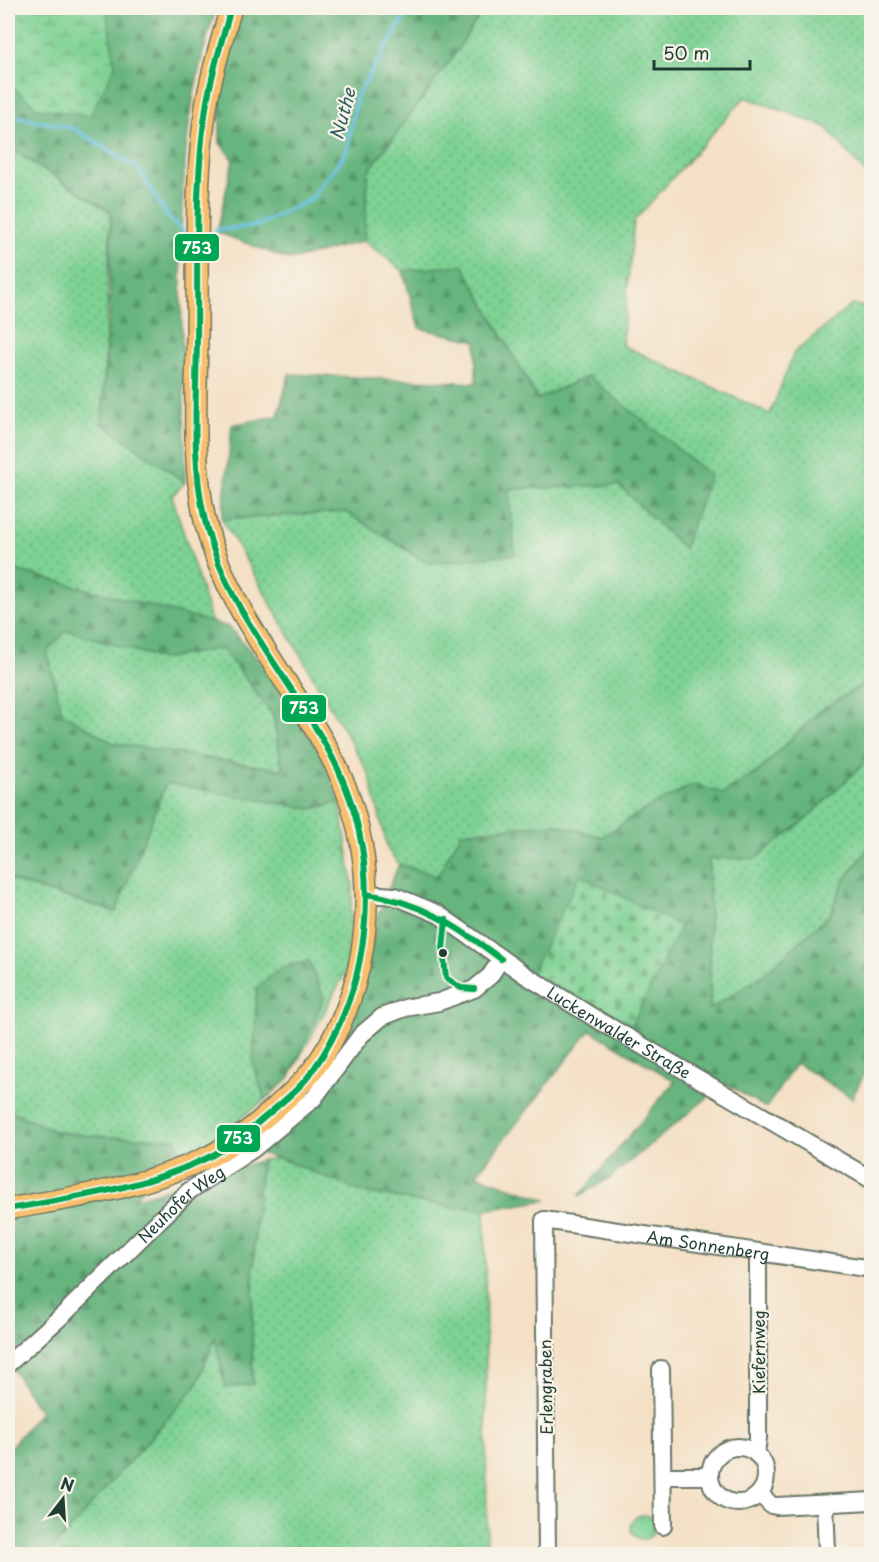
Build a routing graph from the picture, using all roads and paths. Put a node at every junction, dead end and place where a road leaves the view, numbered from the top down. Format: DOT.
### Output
graph roads {
  1 [pos="231,8"];
  2 [pos="366,894"];
  3 [pos="501,959"];
  4 [pos="872,1180"];
  5 [pos="8,1209"];
  6 [pos="544,1220"];
  7 [pos="758,1252"];
  8 [pos="872,1269"];
  9 [pos="8,1364"];
  10 [pos="661,1370"];
  11 [pos="756,1453"];
  12 [pos="663,1476"];
  13 [pos="709,1476"];
  14 [pos="760,1494"];
  15 [pos="872,1501"];
  16 [pos="825,1504"];
  17 [pos="663,1526"];
  18 [pos="827,1551"];
  19 [pos="547,1554"];
  1 -- 2 [label="main road"];
  2 -- 3 [label="street, Luckenwalder Straße"];
  2 -- 5 [label="main road"];
  3 -- 4 [label="street, Luckenwalder Straße"];
  3 -- 9 [label="street, Neuhofer Weg"];
  6 -- 7 [label="street, Am Sonnenberg"];
  6 -- 19 [label="street, Erlengraben"];
  7 -- 8 [label="street, Am Sonnenberg"];
  7 -- 11 [label="street, Kiefernweg"];
  10 -- 12 [label="street"];
  11 -- 13 [label="street"];
  11 -- 14 [label="street, Kiefernweg"];
  12 -- 13 [label="street"];
  12 -- 17 [label="street"];
  13 -- 14 [label="street"];
  14 -- 16 [label="street"];
  15 -- 16 [label="street"];
  16 -- 18 [label="street"];
}
